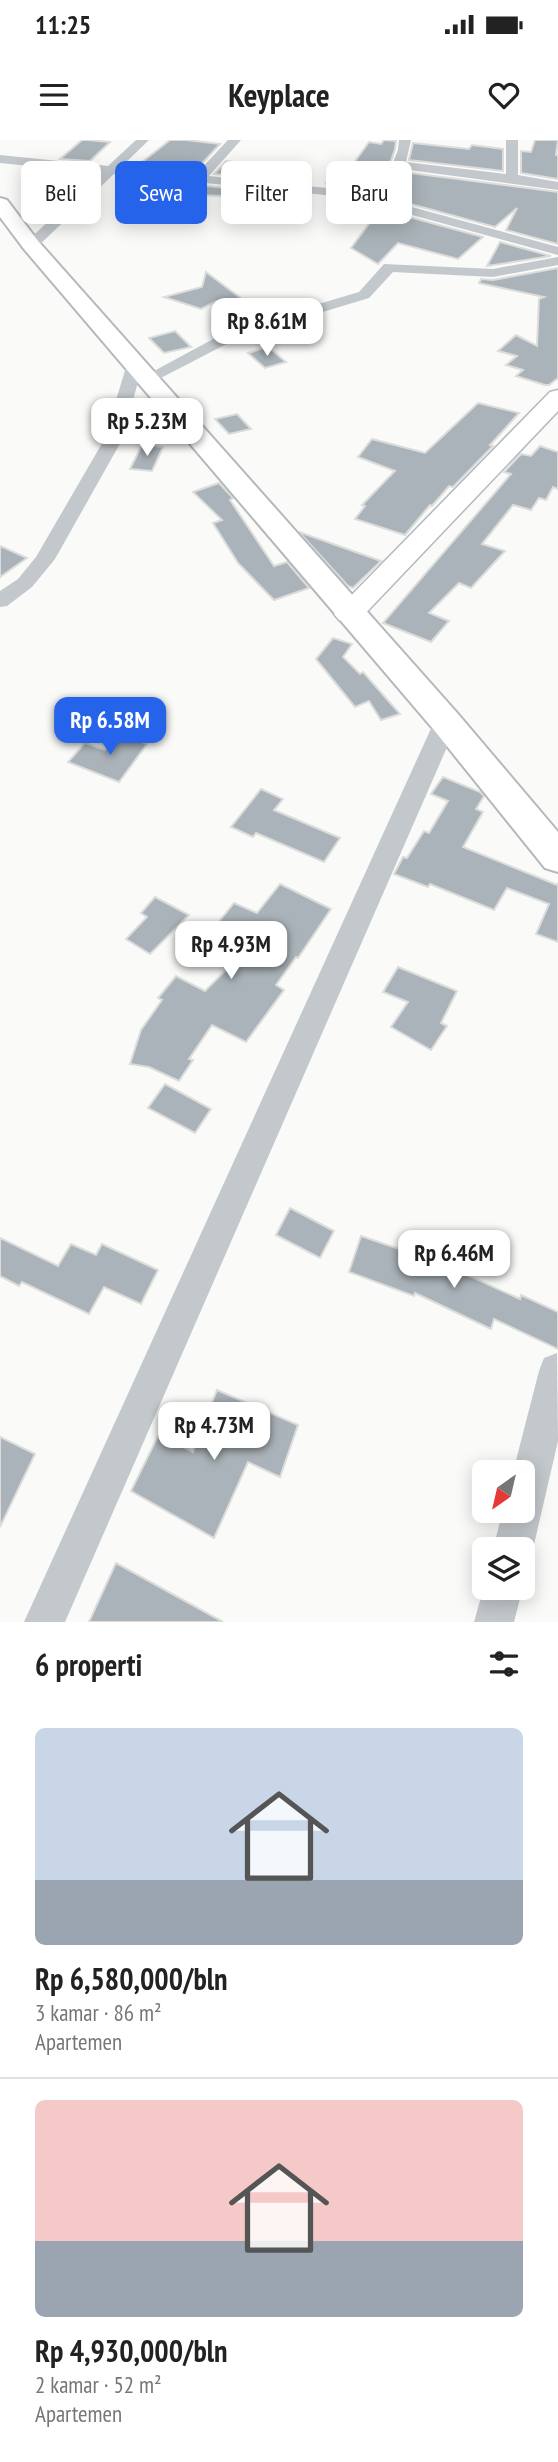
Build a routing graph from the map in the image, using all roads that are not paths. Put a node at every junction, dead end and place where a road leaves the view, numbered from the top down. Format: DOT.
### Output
graph roads {
  1 [pos="143,140"];
  2 [pos="234,140"];
  3 [pos="405,140"];
  4 [pos="512,140"];
  5 [pos="0,159"];
  6 [pos="400,161"];
  7 [pos="412,167"];
  8 [pos="113,170"];
  9 [pos="207,170"];
  10 [pos="512,178"];
  11 [pos="207,180"];
  12 [pos="558,186"];
  13 [pos="326,192"];
  14 [pos="0,204"];
  15 [pos="412,210"];
  16 [pos="31,245"];
  17 [pos="558,251"];
  18 [pos="558,261"];
  19 [pos="142,371"];
  20 [pos="555,405"];
  21 [pos="0,601"];
  22 [pos="349,614"];
  23 [pos="446,722"];
  24 [pos="558,858"];
  25 [pos="557,1371"];
  26 [pos="535,1460"];
  27 [pos="500,1600"];
  28 [pos="44,1622"];
  29 [pos="494,1622"];
  1 -- 8 [label="street"];
  2 -- 9 [label="street"];
  3 -- 6 [label="street"];
  4 -- 10 [label="street"];
  5 -- 8 [label="street"];
  7 -- 10 [label="street"];
  8 -- 16 [label="street"];
  10 -- 12 [label="street"];
  11 -- 13 [label="street"];
  14 -- 16 [label="highway"];
  15 -- 17 [label="street"];
  16 -- 19 [label="highway"];
  18 -- 19 [label="street"];
  19 -- 21 [label="street"];
  19 -- 22 [label="highway"];
  20 -- 22 [label="street"];
  22 -- 23 [label="highway"];
  23 -- 24 [label="highway"];
  23 -- 28 [label="street"];
  25 -- 26 [label="street"];
  27 -- 29 [label="street"];
}
